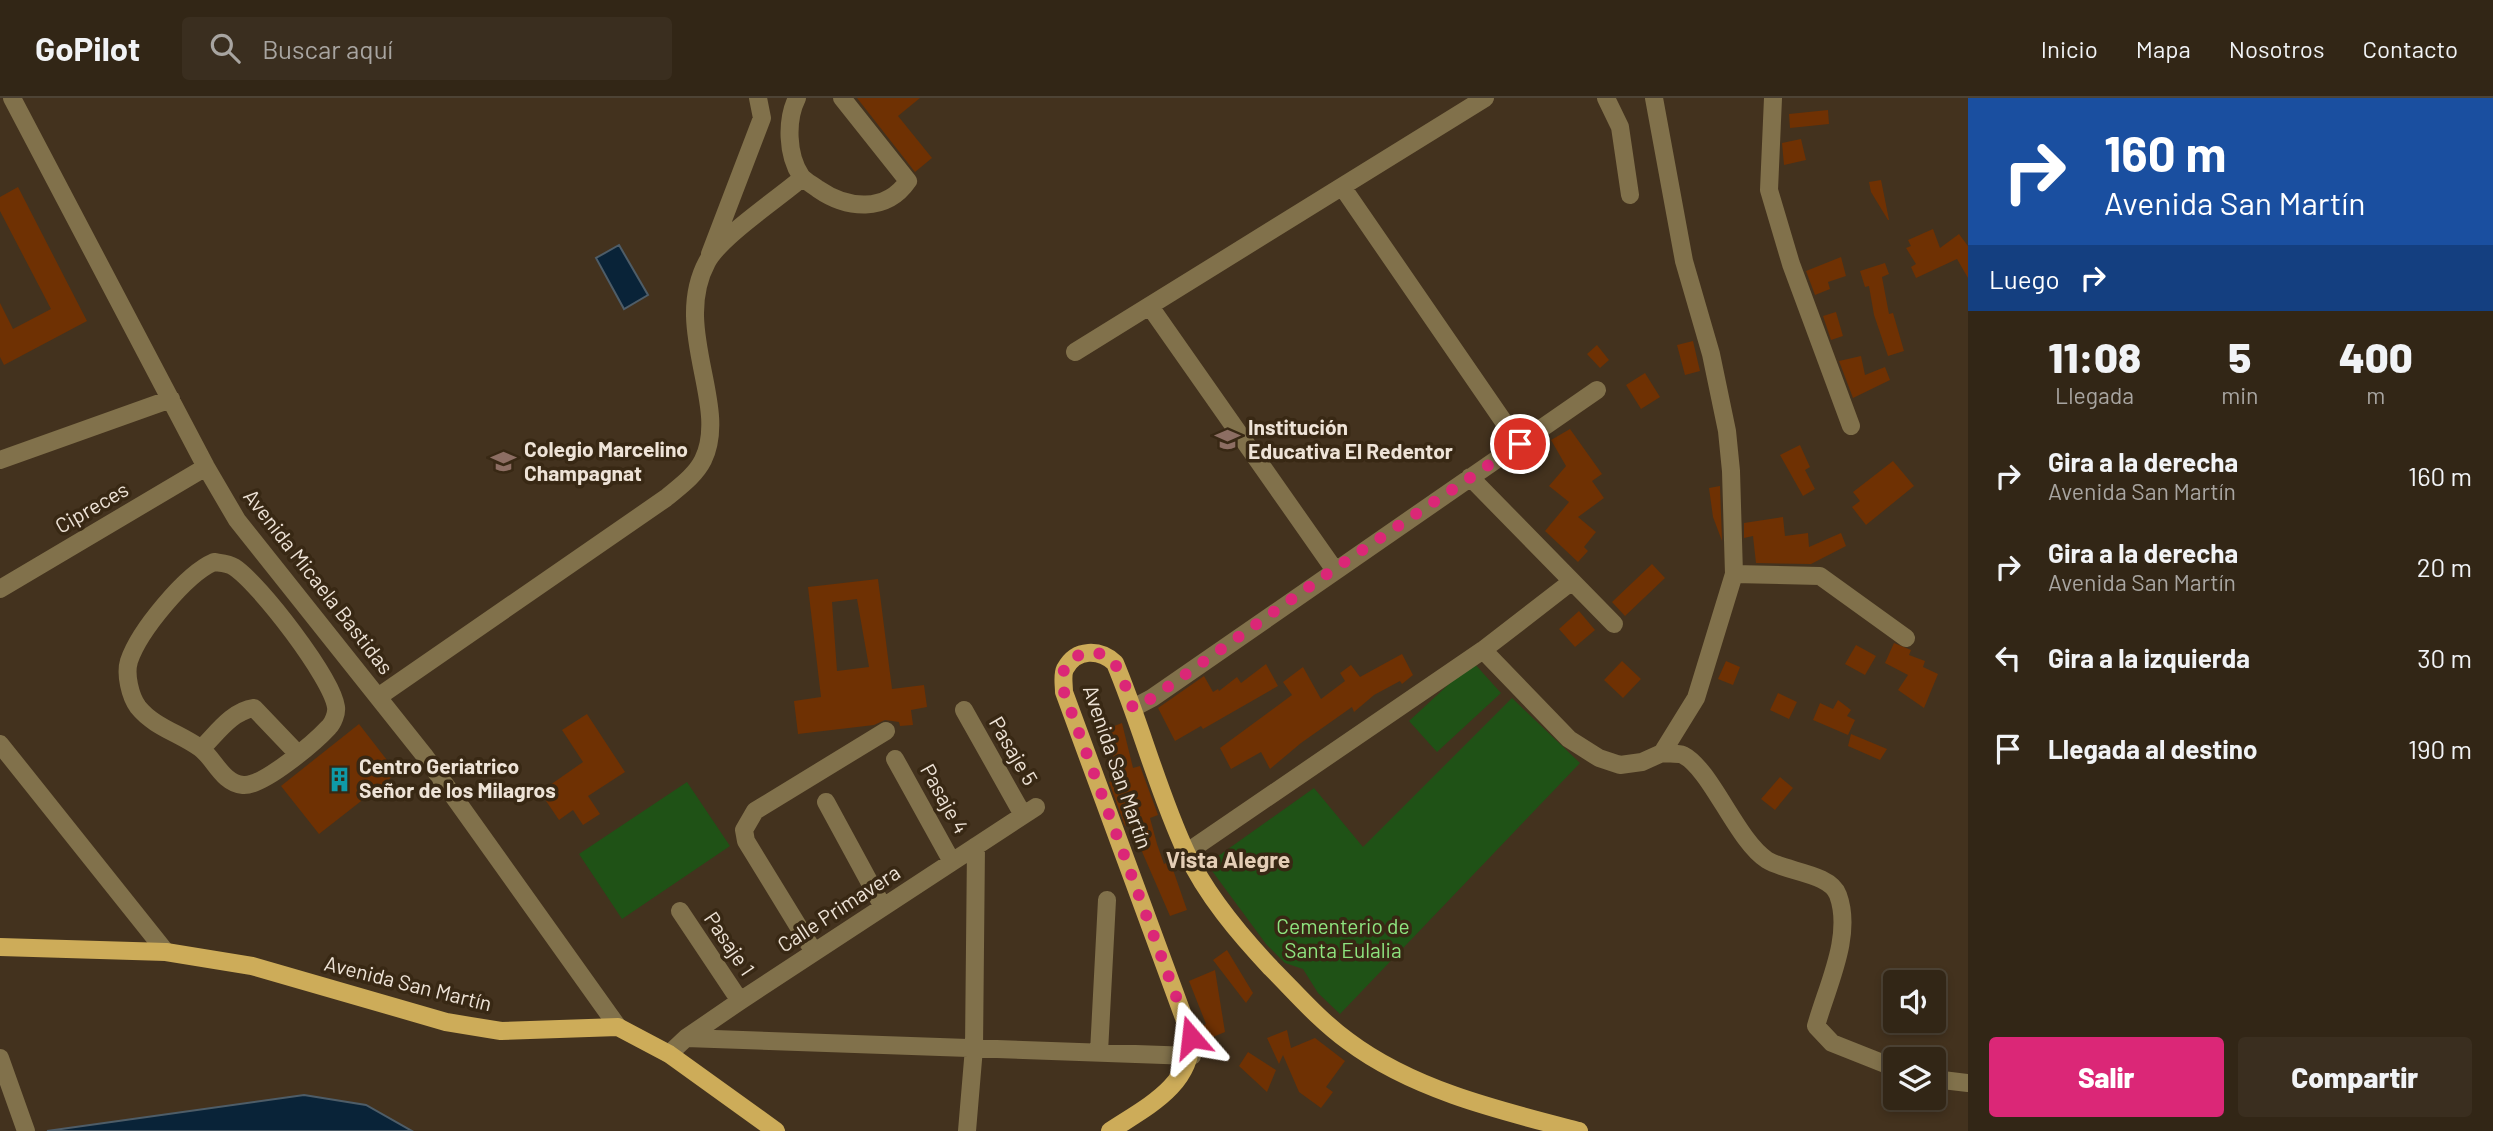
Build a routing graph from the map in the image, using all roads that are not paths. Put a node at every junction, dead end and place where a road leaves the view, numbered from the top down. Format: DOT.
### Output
graph roads {
  1 [pos="12,98"];
  2 [pos="758,98"];
  3 [pos="797,98"];
  4 [pos="842,98"];
  5 [pos="1485,98"];
  6 [pos="1606,98"];
  7 [pos="1654,98"];
  8 [pos="1773,98"];
  9 [pos="802,178"];
  10 [pos="1343,188"];
  11 [pos="1630,195"];
  12 [pos="707,260"];
  13 [pos="1151,308"];
  14 [pos="1075,352"];
  15 [pos="1597,390"];
  16 [pos="171,399"];
  17 [pos="1851,426"];
  18 [pos="1520,444"];
  19 [pos="0,460"];
  20 [pos="206,467"];
  21 [pos="1470,477"];
  22 [pos="1334,569"];
  23 [pos="1734,574"];
  24 [pos="1571,582"];
  25 [pos="0,589"];
  26 [pos="311,613"];
  27 [pos="1614,624"];
  28 [pos="292,632"];
  29 [pos="1906,638"];
  30 [pos="1483,650"];
  31 [pos="378,698"];
  32 [pos="1133,708"];
  33 [pos="964,710"];
  34 [pos="886,731"];
  35 [pos="0,744"];
  36 [pos="201,749"];
  37 [pos="297,753"];
  38 [pos="1662,753"];
  39 [pos="895,759"];
  40 [pos="826,802"];
  41 [pos="1030,811"];
  42 [pos="976,846"];
  43 [pos="1186,853"];
  44 [pos="952,862"];
  45 [pos="1107,900"];
  46 [pos="883,907"];
  47 [pos="680,911"];
  48 [pos="0,947"];
  49 [pos="166,952"];
  50 [pos="814,952"];
  51 [pos="740,1002"];
  52 [pos="618,1027"];
  53 [pos="686,1038"];
  54 [pos="974,1048"];
  55 [pos="1099,1052"];
  56 [pos="669,1054"];
  57 [pos="1192,1056"];
  58 [pos="0,1058"];
  59 [pos="1883,1063"];
  60 [pos="1946,1080"];
  61 [pos="1968,1083"];
  62 [pos="26,1130"];
  63 [pos="776,1131"];
  64 [pos="967,1131"];
  65 [pos="1110,1131"];
  66 [pos="1579,1131"];
  1 -- 16 [label="street, Avenida Micaela Bastidas"];
  2 -- 12 [label="street"];
  3 -- 9 [label="street"];
  4 -- 9 [label="street"];
  5 -- 10 [label="street"];
  6 -- 11 [label="street"];
  7 -- 23 [label="street"];
  8 -- 17 [label="street"];
  9 -- 12 [label="street"];
  10 -- 13 [label="street"];
  10 -- 18 [label="street"];
  12 -- 31 [label="street"];
  13 -- 14 [label="street"];
  13 -- 22 [label="street"];
  15 -- 18 [label="street"];
  16 -- 19 [label="street"];
  16 -- 20 [label="street, Avenida Micaela Bastidas"];
  18 -- 21 [label="street"];
  20 -- 25 [label="street, Cipreces"];
  20 -- 26 [label="street, Avenida Micaela Bastidas"];
  21 -- 22 [label="street"];
  21 -- 24 [label="street"];
  22 -- 32 [label="street"];
  23 -- 29 [label="street"];
  23 -- 38 [label="street"];
  24 -- 27 [label="street"];
  24 -- 30 [label="street"];
  26 -- 28 [label="street"];
  26 -- 31 [label="street, Avenida Micaela Bastidas"];
  28 -- 36 [label="street"];
  28 -- 37 [label="street"];
  30 -- 38 [label="street"];
  30 -- 43 [label="street"];
  31 -- 52 [label="street, Avenida Micaela Bastidas"];
  32 -- 43 [label="main road, Avenida San Martín"];
  32 -- 57 [label="main road, Avenida San Martín"];
  33 -- 41 [label="street, Pasaje 5"];
  34 -- 50 [label="street"];
  35 -- 49 [label="street"];
  36 -- 37 [label="street"];
  36 -- 37 [label="street"];
  38 -- 59 [label="street"];
  39 -- 44 [label="street, Pasaje 4"];
  40 -- 46 [label="street"];
  41 -- 42 [label="street, Calle Primavera"];
  42 -- 44 [label="street, Calle Primavera"];
  42 -- 54 [label="street"];
  43 -- 66 [label="main road, Avenida San Martín"];
  44 -- 46 [label="street, Calle Primavera"];
  45 -- 55 [label="street"];
  46 -- 50 [label="street, Calle Primavera"];
  47 -- 51 [label="street, Pasaje 1"];
  48 -- 49 [label="main road, Avenida San Martín"];
  49 -- 52 [label="main road, Avenida San Martín"];
  50 -- 51 [label="street, Calle Primavera"];
  51 -- 53 [label="street, Calle Primavera"];
  52 -- 56 [label="main road, Avenida San Martín"];
  53 -- 54 [label="street"];
  53 -- 56 [label="street, Calle Primavera"];
  54 -- 55 [label="street"];
  54 -- 64 [label="street"];
  55 -- 57 [label="street"];
  56 -- 63 [label="main road, Avenida San Martín"];
  57 -- 65 [label="main road"];
  58 -- 62 [label="street"];
  60 -- 61 [label="street"];
}
